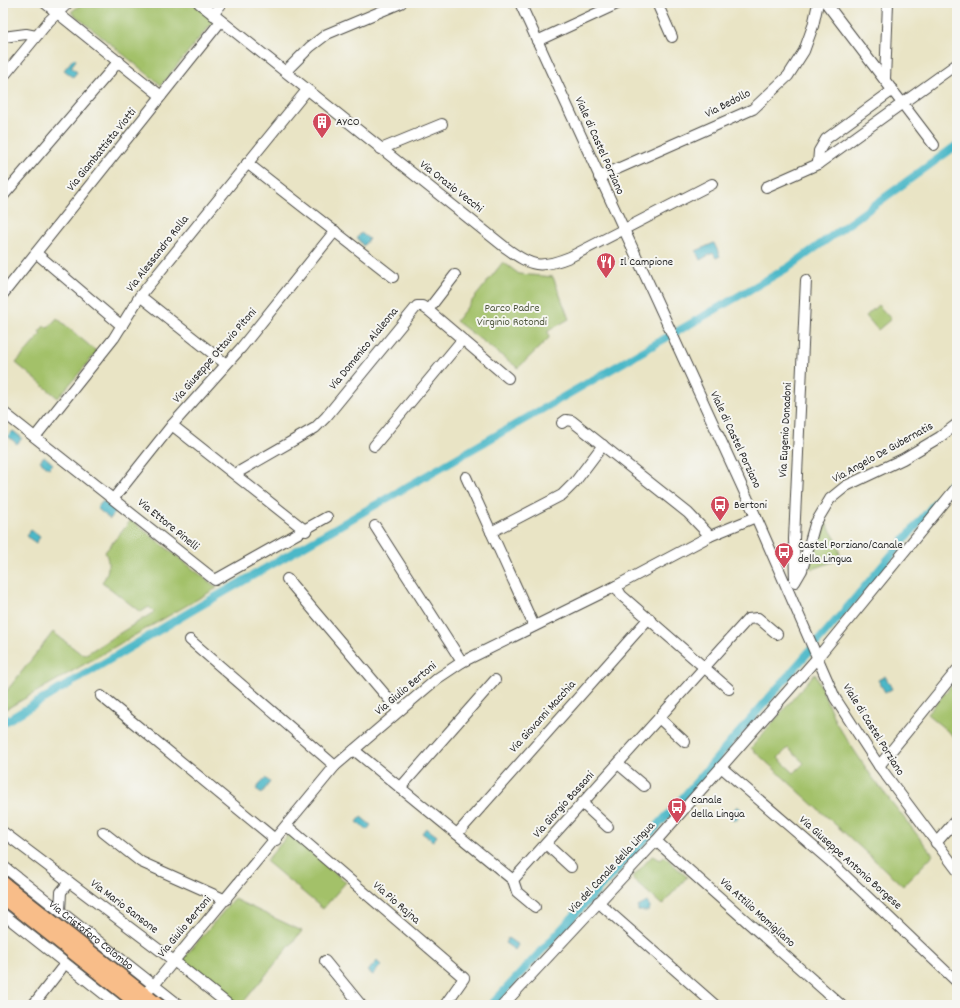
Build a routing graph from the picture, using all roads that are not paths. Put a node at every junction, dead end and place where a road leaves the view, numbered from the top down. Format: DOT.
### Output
graph roads {
  1 [pos="45,3"];
  2 [pos="68,3"];
  3 [pos="200,3"];
  4 [pos="222,3"];
  5 [pos="401,3"];
  6 [pos="520,3"];
  7 [pos="619,3"];
  8 [pos="656,3"];
  9 [pos="818,3"];
  10 [pos="826,3"];
  11 [pos="888,3"];
  12 [pos="57,13"];
  13 [pos="217,18"];
  14 [pos="36,36"];
  15 [pos="3,37"];
  16 [pos="672,37"];
  17 [pos="537,41"];
  18 [pos="119,61"];
  19 [pos="957,64"];
  20 [pos="286,72"];
  21 [pos="3,77"];
  22 [pos="885,79"];
  23 [pos="307,90"];
  24 [pos="893,90"];
  25 [pos="162,96"];
  26 [pos="904,104"];
  27 [pos="442,124"];
  28 [pos="934,145"];
  29 [pos="381,149"];
  30 [pos="247,163"];
  31 [pos="818,164"];
  32 [pos="599,177"];
  33 [pos="712,184"];
  34 [pos="766,187"];
  35 [pos="3,196"];
  36 [pos="622,229"];
  37 [pos="335,231"];
  38 [pos="36,253"];
  39 [pos="455,275"];
  40 [pos="393,277"];
  41 [pos="806,280"];
  42 [pos="3,294"];
  43 [pos="140,296"];
  44 [pos="428,310"];
  45 [pos="122,326"];
  46 [pos="462,340"];
  47 [pos="226,364"];
  48 [pos="508,378"];
  49 [pos="3,412"];
  50 [pos="562,423"];
  51 [pos="957,424"];
  52 [pos="172,425"];
  53 [pos="35,437"];
  54 [pos="603,445"];
  55 [pos="374,446"];
  56 [pos="235,474"];
  57 [pos="466,477"];
  58 [pos="957,487"];
  59 [pos="114,498"];
  60 [pos="756,516"];
  61 [pos="327,517"];
  62 [pos="375,526"];
  63 [pos="306,531"];
  64 [pos="491,532"];
  65 [pos="710,536"];
  66 [pos="287,579"];
  67 [pos="795,581"];
  68 [pos="616,586"];
  69 [pos="792,598"];
  70 [pos="648,618"];
  71 [pos="534,626"];
  72 [pos="777,634"];
  73 [pos="190,640"];
  74 [pos="817,655"];
  75 [pos="462,662"];
  76 [pos="704,667"];
  77 [pos="957,670"];
  78 [pos="495,680"];
  79 [pos="729,689"];
  80 [pos="101,696"];
  81 [pos="399,711"];
  82 [pos="659,718"];
  83 [pos="686,742"];
  84 [pos="354,750"];
  85 [pos="618,764"];
  86 [pos="335,766"];
  87 [pos="878,766"];
  88 [pos="721,767"];
  89 [pos="644,786"];
  90 [pos="400,788"];
  91 [pos="582,803"];
  92 [pos="957,819"];
  93 [pos="287,826"];
  94 [pos="608,827"];
  95 [pos="3,832"];
  96 [pos="103,832"];
  97 [pos="457,834"];
  98 [pos="276,840"];
  99 [pos="656,841"];
  100 [pos="936,843"];
  101 [pos="546,844"];
  102 [pos="3,866"];
  103 [pos="571,867"];
  104 [pos="957,870"];
  105 [pos="513,880"];
  106 [pos="69,882"];
  107 [pos="3,883"];
  108 [pos="3,897"];
  109 [pos="226,900"];
  110 [pos="598,902"];
  111 [pos="535,907"];
  112 [pos="60,911"];
  113 [pos="3,914"];
  114 [pos="174,961"];
  115 [pos="325,961"];
  116 [pos="61,969"];
  117 [pos="957,982"];
  118 [pos="154,985"];
  119 [pos="139,1002"];
  120 [pos="33,1005"];
  121 [pos="118,1005"];
  122 [pos="158,1005"];
  123 [pos="179,1005"];
  124 [pos="229,1005"];
  125 [pos="361,1005"];
  126 [pos="445,1005"];
  127 [pos="503,1005"];
  128 [pos="715,1005"];
  129 [pos="841,1005"];
  1 -- 12 [label="street"];
  2 -- 12 [label="street"];
  3 -- 13 [label="street, Via Orazio Vecchi"];
  4 -- 13 [label="street, Via Giambattista Viotti"];
  5 -- 20 [label="street"];
  6 -- 17 [label="street, Viale di Castel Porziano"];
  7 -- 17 [label="street"];
  8 -- 16 [label="street"];
  9 -- 32 [label="street, Via Bedollo"];
  10 -- 22 [label="street"];
  11 -- 22 [label="street"];
  12 -- 14 [label="street"];
  12 -- 18 [label="street"];
  13 -- 20 [label="street, Via Orazio Vecchi"];
  13 -- 25 [label="street, Via Giambattista Viotti"];
  14 -- 15 [label="street"];
  14 -- 21 [label="street"];
  17 -- 32 [label="street, Viale di Castel Porziano"];
  18 -- 25 [label="street"];
  18 -- 35 [label="street"];
  19 -- 26 [label="street"];
  20 -- 23 [label="street, Via Orazio Vecchi"];
  22 -- 24 [label="street"];
  23 -- 29 [label="street, Via Orazio Vecchi"];
  23 -- 30 [label="street, Via Alessandro Rolla"];
  24 -- 26 [label="street"];
  24 -- 31 [label="street"];
  25 -- 38 [label="street, Via Giambattista Viotti"];
  26 -- 28 [label="street"];
  26 -- 31 [label="street"];
  27 -- 29 [label="street"];
  29 -- 36 [label="street, Via Orazio Vecchi"];
  30 -- 37 [label="street"];
  30 -- 43 [label="street, Via Alessandro Rolla"];
  31 -- 34 [label="street"];
  32 -- 36 [label="street, Viale di Castel Porziano"];
  33 -- 36 [label="street, Via Orazio Vecchi"];
  36 -- 60 [label="street, Viale di Castel Porziano"];
  37 -- 40 [label="street"];
  37 -- 47 [label="street, Via Giuseppe Ottavio Pitoni"];
  38 -- 42 [label="street, Via Giambattista Viotti"];
  38 -- 45 [label="street"];
  39 -- 44 [label="street"];
  41 -- 67 [label="street, Via Eugenio Donadoni"];
  43 -- 45 [label="street, Via Alessandro Rolla"];
  43 -- 47 [label="street"];
  44 -- 46 [label="street"];
  44 -- 56 [label="street, Via Domenico Alaleona"];
  45 -- 53 [label="street, Via Alessandro Rolla"];
  46 -- 48 [label="street"];
  46 -- 55 [label="street"];
  47 -- 52 [label="street, Via Giuseppe Ottavio Pitoni"];
  49 -- 53 [label="street, Via Ettore Pinelli"];
  50 -- 54 [label="street"];
  51 -- 67 [label="street, Via Angelo De Gubernatis"];
  52 -- 56 [label="street"];
  52 -- 59 [label="street, Via Giuseppe Ottavio Pitoni"];
  53 -- 59 [label="street, Via Ettore Pinelli"];
  54 -- 64 [label="street"];
  54 -- 65 [label="street"];
  56 -- 63 [label="street"];
  57 -- 64 [label="street"];
  58 -- 74 [label="street, Via del Canale della Lingua"];
  59 -- 63 [label="street, Via Ettore Pinelli"];
  60 -- 65 [label="street, Via Giulio Bertoni"];
  60 -- 69 [label="street, Viale di Castel Porziano"];
  61 -- 63 [label="street, Via Ettore Pinelli"];
  62 -- 75 [label="street"];
  64 -- 71 [label="street"];
  65 -- 68 [label="street, Via Giulio Bertoni"];
  66 -- 81 [label="street"];
  67 -- 69 [label="street, Via Angelo De Gubernatis"];
  68 -- 70 [label="street"];
  68 -- 71 [label="street, Via Giulio Bertoni"];
  69 -- 74 [label="street, Viale di Castel Porziano"];
  70 -- 76 [label="street"];
  70 -- 97 [label="street, Via Giovanni Macchia"];
  71 -- 75 [label="street, Via Giulio Bertoni"];
  72 -- 76 [label="street, Via Giorgio Bassani"];
  73 -- 86 [label="street"];
  74 -- 87 [label="street, Viale di Castel Porziano"];
  74 -- 88 [label="street, Via del Canale della Lingua"];
  75 -- 81 [label="street, Via Giulio Bertoni"];
  76 -- 79 [label="street"];
  76 -- 82 [label="street, Via Giorgio Bassani"];
  77 -- 87 [label="street"];
  78 -- 90 [label="street"];
  80 -- 98 [label="street"];
  81 -- 84 [label="street, Via Giulio Bertoni"];
  82 -- 83 [label="street"];
  82 -- 85 [label="street, Via Giorgio Bassani"];
  84 -- 86 [label="street, Via Giulio Bertoni"];
  84 -- 90 [label="street"];
  85 -- 89 [label="street"];
  85 -- 91 [label="street, Via Giorgio Bassani"];
  86 -- 93 [label="street, Via Giulio Bertoni"];
  87 -- 100 [label="street, Viale di Castel Porziano"];
  88 -- 99 [label="street, Via del Canale della Lingua"];
  88 -- 117 [label="street, Via Giuseppe Antonio Borgese"];
  90 -- 97 [label="street"];
  91 -- 94 [label="street"];
  91 -- 101 [label="street, Via Giorgio Bassani"];
  92 -- 100 [label="street"];
  93 -- 98 [label="street, Via Giulio Bertoni"];
  93 -- 126 [label="street, Via Pio Rajna"];
  95 -- 106 [label="street, Via Mario Sansone"];
  96 -- 109 [label="street"];
  97 -- 105 [label="street"];
  98 -- 109 [label="street, Via Giulio Bertoni"];
  99 -- 110 [label="street, Via del Canale della Lingua"];
  99 -- 129 [label="street, Via Attilio Momigliano"];
  100 -- 104 [label="street, Viale di Castel Porziano"];
  101 -- 103 [label="street"];
  101 -- 105 [label="street, Via Giorgio Bassani"];
  102 -- 112 [label="street, Via Cristoforo Colombo"];
  105 -- 111 [label="street"];
  106 -- 112 [label="street"];
  106 -- 114 [label="street, Via Mario Sansone"];
  107 -- 119 [label="main road, Via Cristoforo Colombo"];
  108 -- 119 [label="main road, Via Cristoforo Colombo"];
  109 -- 114 [label="street, Via Giulio Bertoni"];
  110 -- 127 [label="street, Via del Canale della Lingua"];
  110 -- 128 [label="street"];
  112 -- 118 [label="street, Via Cristoforo Colombo"];
  113 -- 121 [label="street"];
  114 -- 118 [label="street, Via Giulio Bertoni"];
  114 -- 124 [label="street, Via Mario Sansone"];
  115 -- 125 [label="street"];
  116 -- 120 [label="street"];
  118 -- 119 [label="street, Via Giulio Bertoni"];
  118 -- 123 [label="street, Via Cristoforo Colombo"];
  119 -- 122 [label="main road, Via Cristoforo Colombo"];
}
